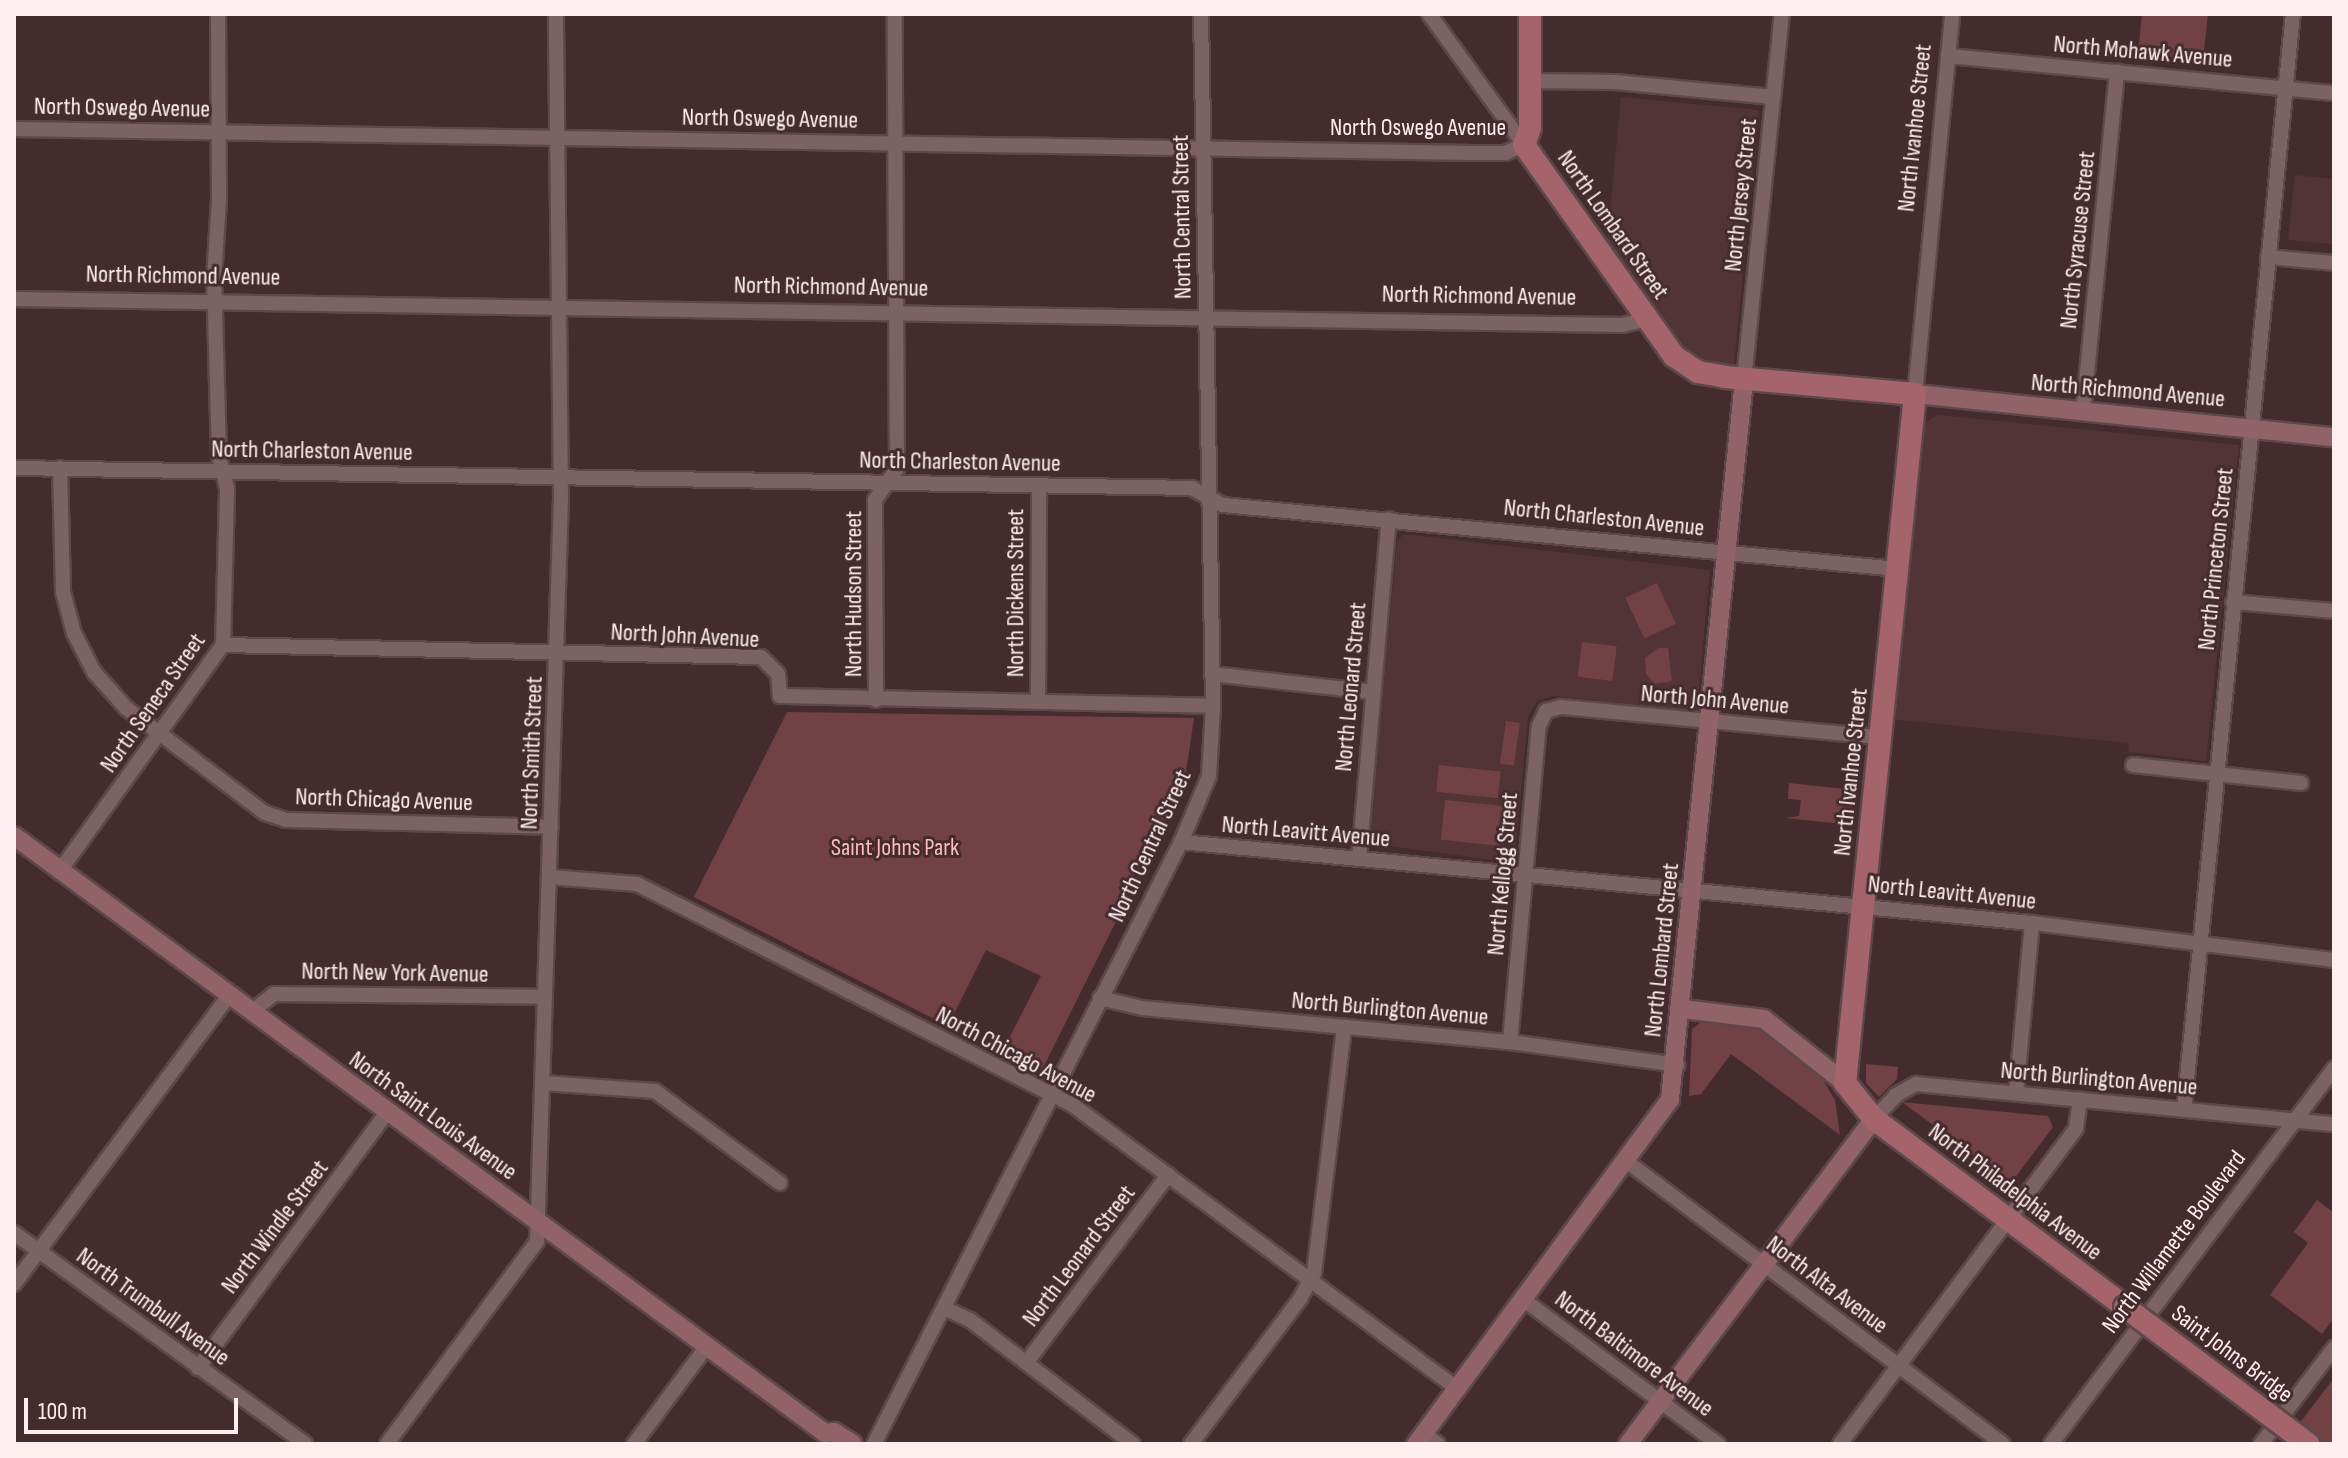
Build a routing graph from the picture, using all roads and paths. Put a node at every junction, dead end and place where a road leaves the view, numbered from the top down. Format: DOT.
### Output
graph roads {
  1 [pos="218,14"];
  2 [pos="556,14"];
  3 [pos="895,14"];
  4 [pos="1201,14"];
  5 [pos="1429,14"];
  6 [pos="1530,14"];
  7 [pos="1782,14"];
  8 [pos="1952,14"];
  9 [pos="2293,14"];
  10 [pos="1948,56"];
  11 [pos="2117,72"];
  12 [pos="1530,81"];
  13 [pos="2285,88"];
  14 [pos="2334,93"];
  15 [pos="1773,97"];
  16 [pos="14,129"];
  17 [pos="218,132"];
  18 [pos="557,137"];
  19 [pos="895,143"];
  20 [pos="1524,145"];
  21 [pos="1203,148"];
  22 [pos="2268,257"];
  23 [pos="2334,263"];
  24 [pos="14,299"];
  25 [pos="216,302"];
  26 [pos="558,307"];
  27 [pos="895,315"];
  28 [pos="1205,317"];
  29 [pos="1647,319"];
  30 [pos="1682,363"];
  31 [pos="1744,380"];
  32 [pos="1915,394"];
  33 [pos="2083,413"];
  34 [pos="2251,429"];
  35 [pos="2334,437"];
  36 [pos="14,468"];
  37 [pos="60,468"];
  38 [pos="223,473"];
  39 [pos="560,477"];
  40 [pos="887,482"];
  41 [pos="1039,485"];
  42 [pos="1208,497"];
  43 [pos="1389,519"];
  44 [pos="1728,553"];
  45 [pos="1898,569"];
  46 [pos="2233,602"];
  47 [pos="2334,611"];
  48 [pos="223,645"];
  49 [pos="557,653"];
  50 [pos="1212,674"];
  51 [pos="1372,692"];
  52 [pos="876,700"];
  53 [pos="1038,702"];
  54 [pos="1213,706"];
  55 [pos="1546,711"];
  56 [pos="1711,722"];
  57 [pos="160,735"];
  58 [pos="1881,737"];
  59 [pos="2133,765"];
  60 [pos="2217,773"];
  61 [pos="2301,783"];
  62 [pos="551,827"];
  63 [pos="14,836"];
  64 [pos="1181,842"];
  65 [pos="1359,859"];
  66 [pos="59,872"];
  67 [pos="1525,874"];
  68 [pos="550,877"];
  69 [pos="1694,890"];
  70 [pos="1863,906"];
  71 [pos="2032,923"];
  72 [pos="2201,941"];
  73 [pos="2334,960"];
  74 [pos="229,996"];
  75 [pos="545,997"];
  76 [pos="1100,998"];
  77 [pos="1683,1009"];
  78 [pos="251,1012"];
  79 [pos="1344,1028"];
  80 [pos="1510,1042"];
  81 [pos="1677,1065"];
  82 [pos="2334,1068"];
  83 [pos="543,1083"];
  84 [pos="1845,1083"];
  85 [pos="2016,1093"];
  86 [pos="1051,1096"];
  87 [pos="2080,1099"];
  88 [pos="2184,1109"];
  89 [pos="387,1113"];
  90 [pos="1874,1119"];
  91 [pos="2293,1120"];
  92 [pos="2334,1124"];
  93 [pos="1626,1161"];
  94 [pos="1168,1175"];
  95 [pos="780,1183"];
  96 [pos="2008,1219"];
  97 [pos="538,1222"];
  98 [pos="14,1233"];
  99 [pos="39,1251"];
  100 [pos="1762,1264"];
  101 [pos="1310,1282"];
  102 [pos="14,1284"];
  103 [pos="1524,1300"];
  104 [pos="2125,1307"];
  105 [pos="944,1308"];
  106 [pos="707,1346"];
  107 [pos="2334,1348"];
  108 [pos="1026,1363"];
  109 [pos="1898,1366"];
  110 [pos="198,1368"];
  111 [pos="1457,1388"];
  112 [pos="1661,1401"];
  113 [pos="827,1439"];
  114 [pos="1426,1441"];
  115 [pos="305,1444"];
  116 [pos="387,1444"];
  117 [pos="634,1444"];
  118 [pos="853,1444"];
  119 [pos="874,1444"];
  120 [pos="1133,1444"];
  121 [pos="1191,1444"];
  122 [pos="1628,1444"];
  123 [pos="1718,1444"];
  124 [pos="1840,1444"];
  125 [pos="2003,1444"];
  126 [pos="2051,1444"];
  127 [pos="2261,1444"];
  128 [pos="2308,1444"];
  1 -- 17 [label="street, North Seneca Street"];
  2 -- 18 [label="street, North Smith Street"];
  3 -- 19 [label="street, North Hudson Street"];
  4 -- 21 [label="street, North Central Street"];
  5 -- 20 [label="street"];
  6 -- 12 [label="main road, North Lombard Street"];
  7 -- 15 [label="street, North Jersey Street"];
  8 -- 10 [label="street, North Ivanhoe Street"];
  9 -- 13 [label="street, North Princeton Street"];
  10 -- 11 [label="street, North Mohawk Avenue"];
  10 -- 32 [label="street, North Ivanhoe Street"];
  11 -- 13 [label="street, North Mohawk Avenue"];
  11 -- 33 [label="street, North Syracuse Street"];
  12 -- 15 [label="street"];
  12 -- 20 [label="main road, North Lombard Street"];
  13 -- 14 [label="street, North Mohawk Avenue"];
  13 -- 22 [label="street, North Princeton Street"];
  15 -- 31 [label="street, North Jersey Street"];
  16 -- 17 [label="street, North Oswego Avenue"];
  17 -- 18 [label="street, North Oswego Avenue"];
  17 -- 25 [label="street, North Seneca Street"];
  18 -- 19 [label="street, North Oswego Avenue"];
  18 -- 26 [label="street, North Smith Street"];
  19 -- 21 [label="street, North Oswego Avenue"];
  19 -- 27 [label="street, North Hudson Street"];
  20 -- 21 [label="street, North Oswego Avenue"];
  20 -- 29 [label="main road, North Lombard Street"];
  21 -- 28 [label="street, North Central Street"];
  22 -- 23 [label="street"];
  22 -- 34 [label="street, North Princeton Street"];
  24 -- 25 [label="street, North Richmond Avenue"];
  25 -- 26 [label="street, North Richmond Avenue"];
  25 -- 38 [label="street, North Seneca Street"];
  26 -- 27 [label="street, North Richmond Avenue"];
  26 -- 39 [label="street, North Smith Street"];
  27 -- 28 [label="street, North Richmond Avenue"];
  27 -- 40 [label="street, North Hudson Street"];
  28 -- 29 [label="street, North Richmond Avenue"];
  28 -- 42 [label="street, North Central Street"];
  29 -- 30 [label="main road, North Lombard Street"];
  30 -- 31 [label="main road, North Richmond Avenue"];
  31 -- 32 [label="main road, North Richmond Avenue"];
  31 -- 44 [label="main road, North Lombard Street"];
  32 -- 33 [label="main road, North Richmond Avenue"];
  32 -- 45 [label="main road, North Ivanhoe Street"];
  33 -- 34 [label="main road, North Richmond Avenue"];
  34 -- 35 [label="main road, North Richmond Avenue"];
  34 -- 46 [label="street, North Princeton Street"];
  36 -- 37 [label="street, North Charleston Avenue"];
  37 -- 38 [label="street, North Charleston Avenue"];
  37 -- 57 [label="street, North Chicago Avenue"];
  38 -- 39 [label="street, North Charleston Avenue"];
  38 -- 48 [label="street, North Seneca Street"];
  39 -- 40 [label="street, North Charleston Avenue"];
  39 -- 49 [label="street, North Smith Street"];
  40 -- 41 [label="street, North Charleston Avenue"];
  40 -- 52 [label="street, North Hudson Street"];
  41 -- 42 [label="street, North Charleston Avenue"];
  41 -- 53 [label="street, North Dickens Street"];
  42 -- 43 [label="street, North Charleston Avenue"];
  42 -- 50 [label="street, North Central Street"];
  43 -- 44 [label="street, North Charleston Avenue"];
  43 -- 51 [label="street, North Leonard Street"];
  44 -- 45 [label="street, North Charleston Avenue"];
  44 -- 56 [label="main road, North Lombard Street"];
  45 -- 58 [label="main road, North Ivanhoe Street"];
  46 -- 47 [label="street"];
  46 -- 60 [label="street, North Princeton Street"];
  48 -- 49 [label="street, North John Avenue"];
  48 -- 57 [label="street, North Seneca Street"];
  49 -- 52 [label="street, North John Avenue"];
  49 -- 62 [label="street, North Smith Street"];
  50 -- 51 [label="street"];
  50 -- 54 [label="street, North Central Street"];
  51 -- 65 [label="street, North Leonard Street"];
  52 -- 53 [label="street, North John Avenue"];
  53 -- 54 [label="street, North John Avenue"];
  54 -- 64 [label="street, North Central Street"];
  55 -- 56 [label="street, North John Avenue"];
  55 -- 67 [label="street, North Kellogg Street"];
  56 -- 58 [label="street, North John Avenue"];
  56 -- 69 [label="main road, North Lombard Street"];
  57 -- 62 [label="street, North Chicago Avenue"];
  57 -- 66 [label="street, North Seneca Street"];
  58 -- 70 [label="main road, North Ivanhoe Street"];
  59 -- 60 [label="street"];
  60 -- 61 [label="street"];
  60 -- 72 [label="street, North Princeton Street"];
  62 -- 68 [label="street, North Smith Street"];
  63 -- 66 [label="main road, North Saint Louis Avenue"];
  64 -- 65 [label="street, North Leavitt Avenue"];
  64 -- 76 [label="street, North Central Street"];
  65 -- 67 [label="street, North Leavitt Avenue"];
  66 -- 74 [label="main road, North Saint Louis Avenue"];
  67 -- 69 [label="street, North Leavitt Avenue"];
  67 -- 80 [label="street, North Kellogg Street"];
  68 -- 75 [label="street, North Smith Street"];
  68 -- 86 [label="street, North Chicago Avenue"];
  69 -- 70 [label="street, North Leavitt Avenue"];
  69 -- 77 [label="main road, North Lombard Street"];
  70 -- 71 [label="street, North Leavitt Avenue"];
  70 -- 84 [label="main road, North Ivanhoe Street"];
  71 -- 72 [label="street, North Leavitt Avenue"];
  71 -- 85 [label="street"];
  72 -- 73 [label="street, North Leavitt Avenue"];
  72 -- 88 [label="street, North Princeton Street"];
  74 -- 78 [label="main road, North Saint Louis Avenue"];
  74 -- 99 [label="street"];
  75 -- 78 [label="street, North New York Avenue"];
  75 -- 83 [label="street, North Smith Street"];
  76 -- 79 [label="street, North Burlington Avenue"];
  76 -- 86 [label="street, North Central Street"];
  77 -- 81 [label="main road, North Lombard Street"];
  77 -- 84 [label="main road"];
  78 -- 89 [label="main road, North Saint Louis Avenue"];
  79 -- 80 [label="street, North Burlington Avenue"];
  79 -- 101 [label="street"];
  80 -- 81 [label="street, North Burlington Avenue"];
  81 -- 93 [label="main road, North Lombard Street"];
  82 -- 91 [label="street, North Willamette Boulevard"];
  83 -- 95 [label="street"];
  83 -- 97 [label="street, North Smith Street"];
  84 -- 90 [label="main road"];
  85 -- 87 [label="street, North Burlington Avenue"];
  85 -- 90 [label="street, North Burlington Avenue"];
  86 -- 94 [label="street, North Chicago Avenue"];
  86 -- 105 [label="street, North Central Street"];
  87 -- 88 [label="street, North Burlington Avenue"];
  87 -- 96 [label="street"];
  88 -- 91 [label="street, North Burlington Avenue"];
  89 -- 97 [label="main road, North Saint Louis Avenue"];
  89 -- 110 [label="street, North Windle Street"];
  90 -- 96 [label="main road, North Philadelphia Avenue"];
  90 -- 100 [label="main road"];
  91 -- 92 [label="street, North Burlington Avenue"];
  91 -- 126 [label="street, North Willamette Boulevard"];
  93 -- 100 [label="street, North Alta Avenue"];
  93 -- 103 [label="main road, North Lombard Street"];
  94 -- 101 [label="street, North Chicago Avenue"];
  94 -- 108 [label="street, North Leonard Street"];
  96 -- 104 [label="main road, North Philadelphia Avenue"];
  96 -- 109 [label="street"];
  97 -- 106 [label="main road, North Saint Louis Avenue"];
  97 -- 116 [label="street, North Smith Street"];
  98 -- 99 [label="street, North Trumbull Avenue"];
  99 -- 102 [label="street"];
  99 -- 110 [label="street, North Trumbull Avenue"];
  100 -- 109 [label="street, North Alta Avenue"];
  100 -- 112 [label="main road"];
  101 -- 111 [label="street, North Chicago Avenue"];
  101 -- 121 [label="street"];
  103 -- 111 [label="main road, North Lombard Street"];
  103 -- 112 [label="street, North Baltimore Avenue"];
  104 -- 128 [label="main road, Saint Johns Bridge, bridge"];
  105 -- 108 [label="street"];
  105 -- 119 [label="street, North Central Street"];
  106 -- 113 [label="main road, North Saint Louis Avenue"];
  106 -- 117 [label="street"];
  107 -- 127 [label="street"];
  108 -- 120 [label="street"];
  109 -- 124 [label="street"];
  109 -- 125 [label="street, North Alta Avenue"];
  110 -- 115 [label="street, North Trumbull Avenue"];
  111 -- 114 [label="main road, North Lombard Street"];
  112 -- 122 [label="main road"];
  112 -- 123 [label="street, North Baltimore Avenue"];
  113 -- 118 [label="main road, North Saint Louis Avenue"];
}
